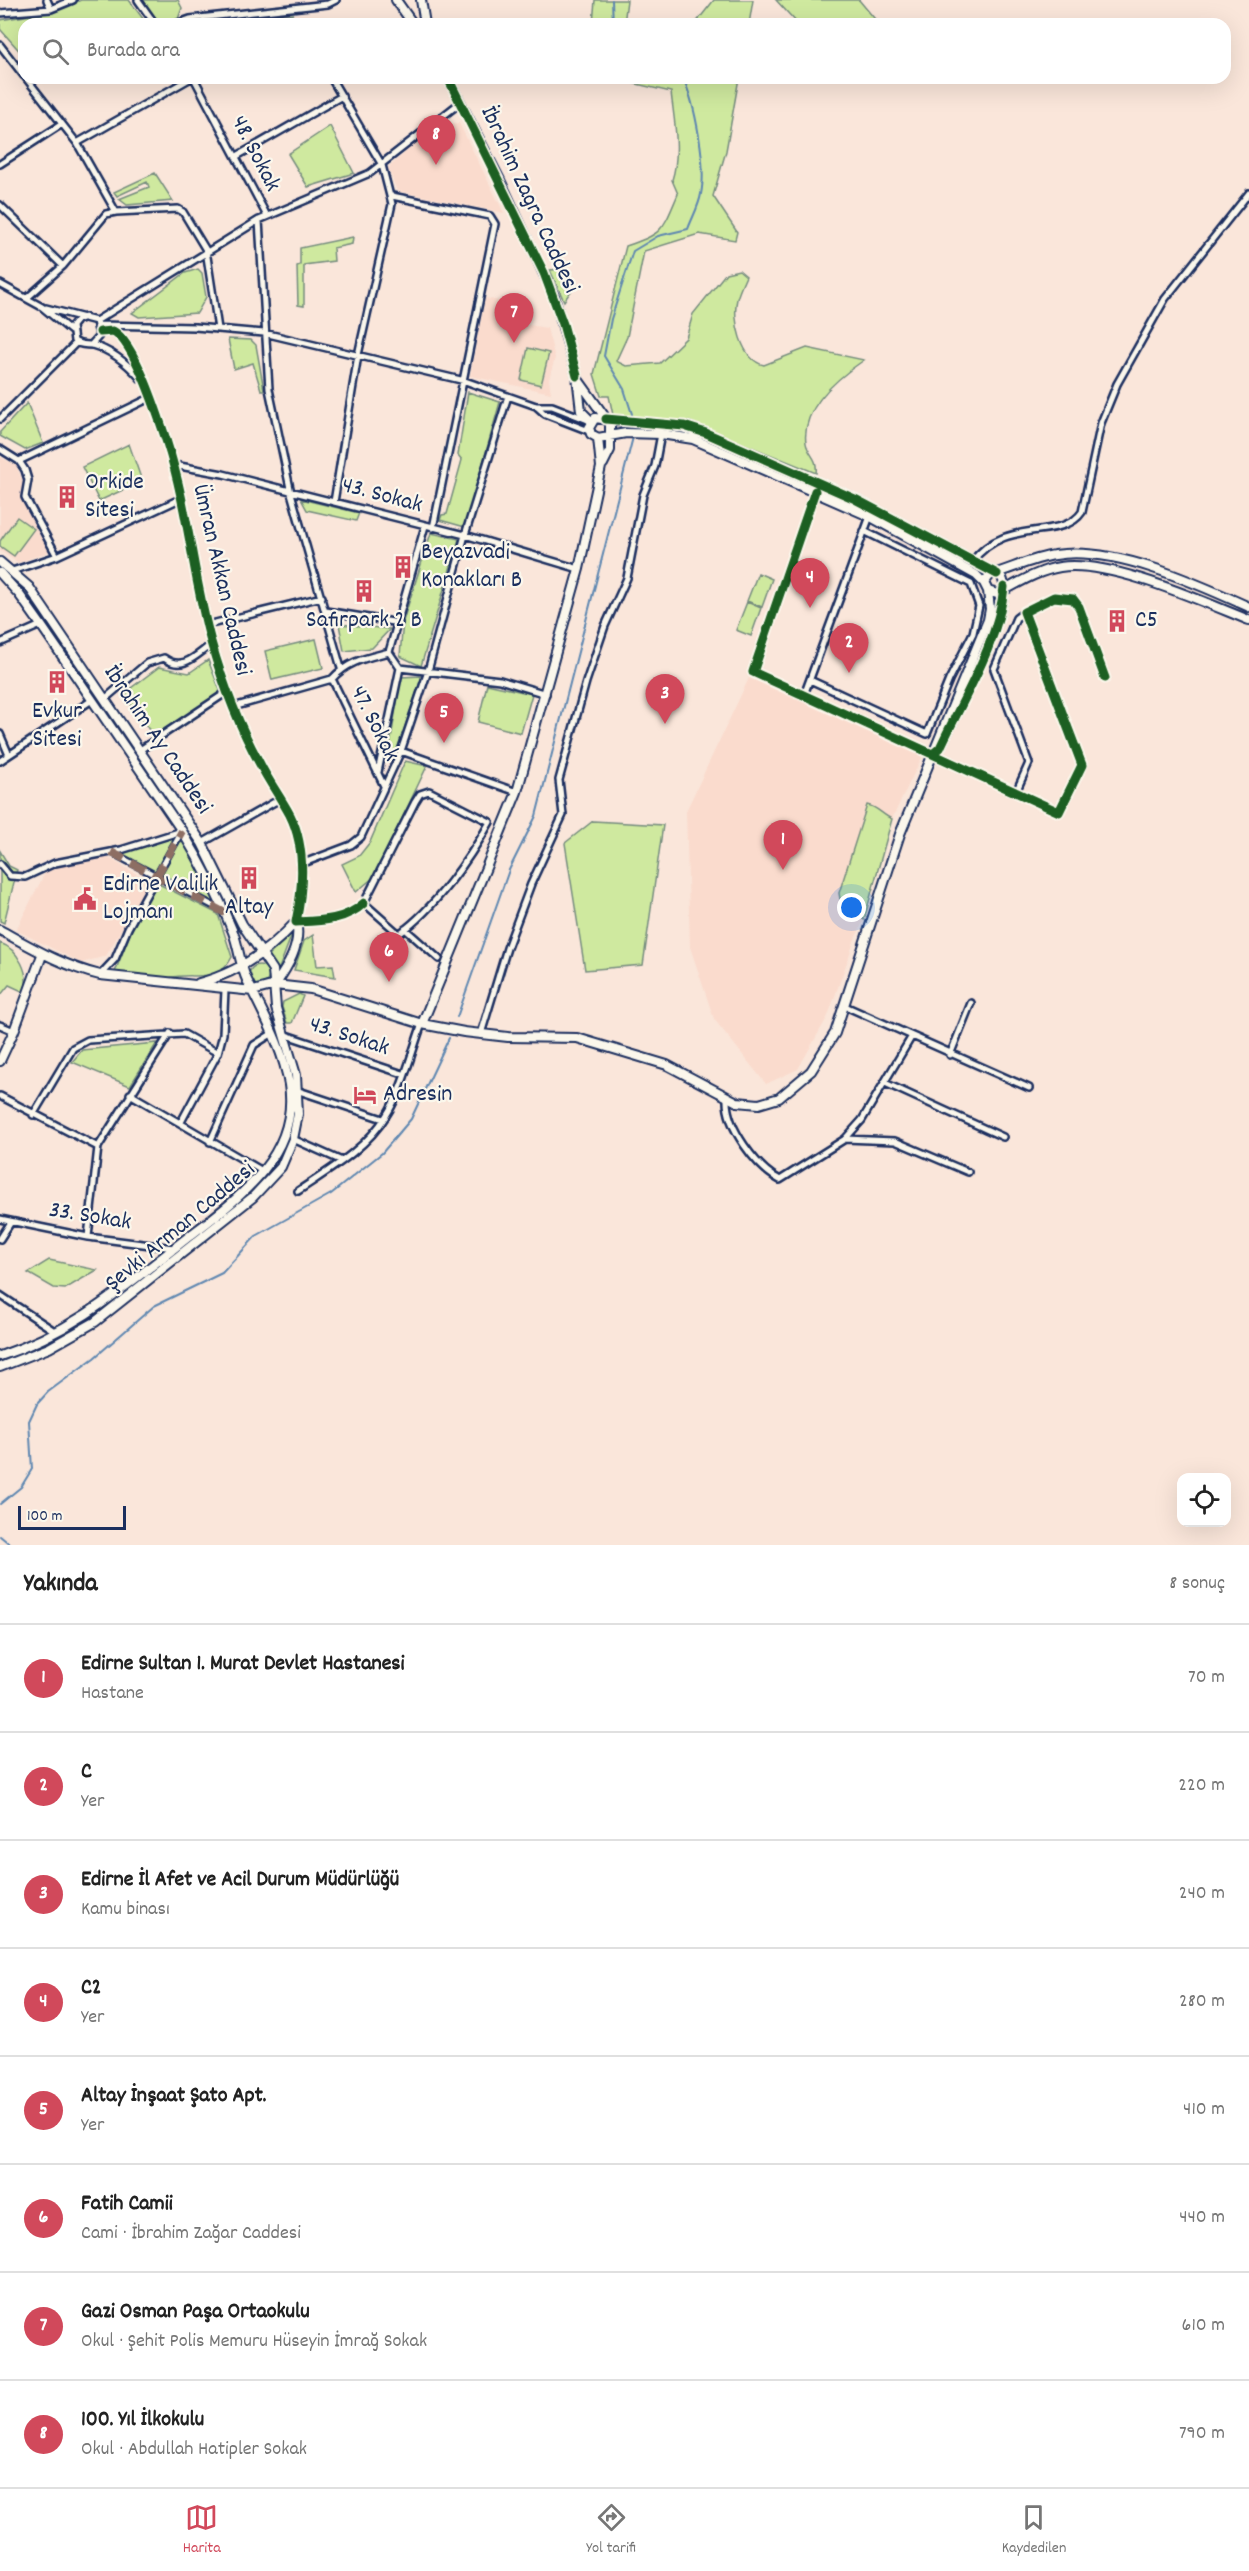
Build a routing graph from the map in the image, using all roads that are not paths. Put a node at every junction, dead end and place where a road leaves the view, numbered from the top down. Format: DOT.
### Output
graph roads {
  1 [pos="47,0"];
  2 [pos="74,0"];
  3 [pos="138,0"];
  4 [pos="336,0"];
  5 [pos="396,0"];
  6 [pos="420,0"];
  7 [pos="51,9"];
  8 [pos="0,13"];
  9 [pos="151,18"];
  10 [pos="199,18"];
  11 [pos="409,18"];
  12 [pos="423,18"];
  13 [pos="0,45"];
  14 [pos="18,68"];
  15 [pos="31,84"];
  16 [pos="182,84"];
  17 [pos="196,84"];
  18 [pos="335,84"];
  19 [pos="451,84"];
  20 [pos="342,96"];
  21 [pos="461,102"];
  22 [pos="62,124"];
  23 [pos="77,144"];
  24 [pos="237,156"];
  25 [pos="0,164"];
  26 [pos="382,165"];
  27 [pos="1249,193"];
  28 [pos="392,196"];
  29 [pos="1,209"];
  30 [pos="116,212"];
  31 [pos="267,216"];
  32 [pos="259,220"];
  33 [pos="206,250"];
  34 [pos="63,266"];
  35 [pos="0,284"];
  36 [pos="27,298"];
  37 [pos="42,307"];
  38 [pos="85,317"];
  39 [pos="98,326"];
  40 [pos="218,329"];
  41 [pos="71,331"];
  42 [pos="264,333"];
  43 [pos="76,343"];
  44 [pos="91,345"];
  45 [pos="358,355"];
  46 [pos="577,376"];
  47 [pos="142,380"];
  48 [pos="465,381"];
  49 [pos="508,396"];
  50 [pos="150,398"];
  51 [pos="536,406"];
  52 [pos="0,419"];
  53 [pos="606,419"];
  54 [pos="591,422"];
  55 [pos="589,431"];
  56 [pos="661,434"];
  57 [pos="608,435"];
  58 [pos="598,438"];
  59 [pos="0,449"];
  60 [pos="19,461"];
  61 [pos="174,465"];
  62 [pos="601,467"];
  63 [pos="815,491"];
  64 [pos="291,493"];
  65 [pos="182,498"];
  66 [pos="334,502"];
  67 [pos="871,512"];
  68 [pos="425,526"];
  69 [pos="434,528"];
  70 [pos="864,531"];
  71 [pos="465,535"];
  72 [pos="57,556"];
  73 [pos="0,562"];
  74 [pos="972,562"];
  75 [pos="579,569"];
  76 [pos="12,571"];
  77 [pos="0,573"];
  78 [pos="997,574"];
  79 [pos="986,587"];
  80 [pos="1004,587"];
  81 [pos="322,597"];
  82 [pos="1249,607"];
  83 [pos="326,611"];
  84 [pos="1024,612"];
  85 [pos="1249,620"];
  86 [pos="399,623"];
  87 [pos="41,625"];
  88 [pos="207,625"];
  89 [pos="0,643"];
  90 [pos="212,644"];
  91 [pos="389,652"];
  92 [pos="980,662"];
  93 [pos="341,668"];
  94 [pos="400,668"];
  95 [pos="994,669"];
  96 [pos="428,671"];
  97 [pos="1105,678"];
  98 [pos="332,679"];
  99 [pos="810,680"];
  100 [pos="227,692"];
  101 [pos="546,694"];
  102 [pos="804,695"];
  103 [pos="106,698"];
  104 [pos="92,700"];
  105 [pos="233,706"];
  106 [pos="0,734"];
  107 [pos="140,750"];
  108 [pos="401,751"];
  109 [pos="934,753"];
  110 [pos="9,755"];
  111 [pos="0,761"];
  112 [pos="378,772"];
  113 [pos="384,786"];
  114 [pos="517,792"];
  115 [pos="1016,792"];
  116 [pos="280,799"];
  117 [pos="182,831"];
  118 [pos="202,843"];
  119 [pos="111,852"];
  120 [pos="0,864"];
  121 [pos="301,864"];
  122 [pos="156,877"];
  123 [pos="363,903"];
  124 [pos="225,913"];
  125 [pos="296,922"];
  126 [pos="405,929"];
  127 [pos="0,930"];
  128 [pos="261,954"];
  129 [pos="42,955"];
  130 [pos="439,958"];
  131 [pos="242,965"];
  132 [pos="100,975"];
  133 [pos="195,984"];
  134 [pos="275,985"];
  135 [pos="225,990"];
  136 [pos="253,991"];
  137 [pos="971,1003"];
  138 [pos="845,1006"];
  139 [pos="422,1024"];
  140 [pos="0,1025"];
  141 [pos="14,1031"];
  142 [pos="170,1033"];
  143 [pos="273,1033"];
  144 [pos="283,1034"];
  145 [pos="480,1035"];
  146 [pos="912,1036"];
  147 [pos="218,1053"];
  148 [pos="950,1055"];
  149 [pos="0,1061"];
  150 [pos="403,1074"];
  151 [pos="885,1083"];
  152 [pos="1029,1088"];
  153 [pos="299,1091"];
  154 [pos="130,1094"];
  155 [pos="0,1096"];
  156 [pos="727,1099"];
  157 [pos="33,1115"];
  158 [pos="384,1119"];
  159 [pos="181,1122"];
  160 [pos="1003,1137"];
  161 [pos="293,1139"];
  162 [pos="845,1139"];
  163 [pos="210,1142"];
  164 [pos="98,1147"];
  165 [pos="342,1161"];
  166 [pos="264,1172"];
  167 [pos="968,1172"];
  168 [pos="298,1191"];
  169 [pos="0,1219"];
  170 [pos="11,1222"];
  171 [pos="88,1238"];
  172 [pos="0,1239"];
  173 [pos="174,1248"];
  174 [pos="0,1295"];
  175 [pos="58,1333"];
  176 [pos="0,1356"];
  177 [pos="0,1367"];
  1 -- 7 [label="street"];
  2 -- 7 [label="street"];
  3 -- 9 [label="street"];
  4 -- 10 [label="street"];
  5 -- 11 [label="main road"];
  6 -- 12 [label="main road"];
  7 -- 8 [label="street"];
  13 -- 14 [label="street"];
  15 -- 22 [label="street"];
  16 -- 23 [label="street"];
  17 -- 24 [label="street, 48. Sokak"];
  18 -- 20 [label="street"];
  19 -- 21 [label="main road, İbrahim Zagra Caddesi"];
  20 -- 24 [label="street"];
  20 -- 26 [label="street"];
  21 -- 26 [label="street"];
  21 -- 46 [label="main road, İbrahim Zagra Caddesi"];
  22 -- 23 [label="street"];
  22 -- 25 [label="street"];
  23 -- 30 [label="street"];
  24 -- 31 [label="street, 48. Sokak"];
  26 -- 28 [label="street"];
  26 -- 31 [label="street"];
  27 -- 74 [label="street"];
  28 -- 45 [label="street"];
  28 -- 48 [label="street"];
  29 -- 34 [label="street"];
  30 -- 33 [label="street"];
  30 -- 34 [label="street"];
  31 -- 32 [label="street"];
  32 -- 33 [label="street"];
  32 -- 42 [label="street"];
  33 -- 39 [label="street"];
  33 -- 40 [label="street"];
  34 -- 36 [label="street"];
  35 -- 36 [label="street"];
  36 -- 37 [label="street"];
  37 -- 38 [label="street"];
  37 -- 41 [label="street"];
  38 -- 39 [label="street"];
  38 -- 41 [label="street"];
  39 -- 40 [label="street"];
  39 -- 44 [label="street"];
  39 -- 47 [label="street, Ümran Akkan Caddesi"];
  40 -- 42 [label="street"];
  41 -- 43 [label="street"];
  42 -- 45 [label="street"];
  42 -- 64 [label="street"];
  43 -- 44 [label="street"];
  43 -- 52 [label="street"];
  44 -- 47 [label="street"];
  45 -- 48 [label="street"];
  45 -- 66 [label="street"];
  46 -- 53 [label="main road, İbrahim Zagra Caddesi"];
  46 -- 54 [label="main road, İbrahim Zagra Caddesi"];
  47 -- 50 [label="street, Ümran Akkan Caddesi"];
  48 -- 49 [label="street"];
  48 -- 69 [label="street"];
  49 -- 51 [label="street"];
  49 -- 71 [label="street"];
  50 -- 60 [label="street"];
  50 -- 61 [label="street, Ümran Akkan Caddesi"];
  51 -- 54 [label="street"];
  51 -- 55 [label="street"];
  53 -- 54 [label="main road"];
  53 -- 57 [label="main road"];
  53 -- 67 [label="main road"];
  54 -- 55 [label="main road"];
  55 -- 58 [label="main road"];
  56 -- 57 [label="main road"];
  56 -- 63 [label="main road"];
  56 -- 145 [label="street"];
  57 -- 58 [label="main road"];
  57 -- 62 [label="main road"];
  58 -- 62 [label="main road"];
  59 -- 60 [label="street"];
  60 -- 72 [label="street"];
  61 -- 64 [label="street, 43. Sokak"];
  61 -- 65 [label="street, Ümran Akkan Caddesi"];
  62 -- 75 [label="main road"];
  63 -- 67 [label="main road"];
  63 -- 102 [label="street"];
  64 -- 66 [label="street, 43. Sokak"];
  64 -- 81 [label="street"];
  65 -- 72 [label="street"];
  65 -- 88 [label="street, Ümran Akkan Caddesi"];
  66 -- 68 [label="street, 43. Sokak"];
  67 -- 70 [label="street"];
  67 -- 74 [label="main road"];
  67 -- 79 [label="main road"];
  68 -- 69 [label="street, 43. Sokak"];
  68 -- 86 [label="street"];
  69 -- 71 [label="street, 43. Sokak"];
  70 -- 99 [label="street"];
  70 -- 99 [label="street"];
  71 -- 75 [label="street, 43. Sokak"];
  71 -- 96 [label="street"];
  72 -- 76 [label="street"];
  73 -- 76 [label="main road, İbrahim Ay Caddesi"];
  74 -- 78 [label="main road"];
  75 -- 101 [label="main road"];
  76 -- 103 [label="main road, İbrahim Ay Caddesi"];
  77 -- 87 [label="main road, İbrahim Ay Caddesi"];
  78 -- 79 [label="main road"];
  78 -- 80 [label="main road"];
  78 -- 82 [label="main road"];
  79 -- 80 [label="main road"];
  79 -- 109 [label="main road"];
  80 -- 85 [label="main road"];
  80 -- 92 [label="main road"];
  81 -- 83 [label="street"];
  81 -- 88 [label="street"];
  83 -- 86 [label="street"];
  83 -- 93 [label="street"];
  84 -- 95 [label="street"];
  84 -- 97 [label="street"];
  84 -- 115 [label="street"];
  86 -- 91 [label="street"];
  87 -- 89 [label="street"];
  87 -- 104 [label="main road, İbrahim Ay Caddesi"];
  88 -- 90 [label="street, Ümran Akkan Caddesi"];
  90 -- 100 [label="street, Ümran Akkan Caddesi"];
  90 -- 103 [label="street"];
  91 -- 93 [label="street"];
  91 -- 94 [label="street"];
  92 -- 95 [label="street"];
  92 -- 109 [label="main road"];
  93 -- 98 [label="street"];
  94 -- 96 [label="street"];
  94 -- 112 [label="street"];
  95 -- 115 [label="street"];
  96 -- 101 [label="street"];
  96 -- 108 [label="street"];
  98 -- 105 [label="street"];
  98 -- 112 [label="street, 47. Sokak"];
  99 -- 102 [label="street"];
  100 -- 105 [label="street, Ümran Akkan Caddesi"];
  100 -- 107 [label="street"];
  101 -- 114 [label="main road"];
  102 -- 109 [label="street"];
  103 -- 107 [label="main road, İbrahim Ay Caddesi"];
  104 -- 110 [label="street"];
  104 -- 117 [label="main road, İbrahim Ay Caddesi"];
  105 -- 116 [label="street, Ümran Akkan Caddesi"];
  106 -- 110 [label="street"];
  107 -- 118 [label="main road, İbrahim Ay Caddesi"];
  108 -- 113 [label="street"];
  108 -- 114 [label="street"];
  109 -- 115 [label="street"];
  109 -- 138 [label="main road"];
  110 -- 111 [label="street"];
  112 -- 113 [label="street, 47. Sokak"];
  113 -- 121 [label="street"];
  114 -- 139 [label="main road"];
  116 -- 118 [label="street"];
  116 -- 121 [label="street, Ümran Akkan Caddesi"];
  117 -- 119 [label="street"];
  117 -- 122 [label="street"];
  117 -- 124 [label="main road, İbrahim Ay Caddesi"];
  118 -- 128 [label="main road, İbrahim Ay Caddesi"];
  119 -- 120 [label="street"];
  119 -- 122 [label="street"];
  121 -- 125 [label="street, Ümran Akkan Caddesi"];
  122 -- 124 [label="street"];
  122 -- 132 [label="street"];
  123 -- 125 [label="street"];
  123 -- 126 [label="street"];
  123 -- 126 [label="street"];
  124 -- 131 [label="main road, İbrahim Ay Caddesi"];
  125 -- 128 [label="main road"];
  125 -- 134 [label="main road"];
  126 -- 130 [label="street"];
  127 -- 129 [label="main road"];
  128 -- 131 [label="main road"];
  128 -- 134 [label="main road, İbrahim Ay Caddesi"];
  129 -- 132 [label="main road"];
  129 -- 141 [label="main road"];
  131 -- 133 [label="main road"];
  131 -- 136 [label="main road, İbrahim Ay Caddesi"];
  132 -- 133 [label="main road"];
  133 -- 135 [label="main road"];
  134 -- 136 [label="main road"];
  134 -- 139 [label="main road"];
  134 -- 144 [label="main road, Şevki Arman Caddesi"];
  135 -- 136 [label="main road"];
  135 -- 147 [label="street"];
  136 -- 143 [label="main road"];
  137 -- 148 [label="street"];
  138 -- 146 [label="street"];
  138 -- 156 [label="main road"];
  139 -- 145 [label="main road"];
  139 -- 150 [label="street"];
  140 -- 141 [label="street"];
  141 -- 149 [label="main road"];
  142 -- 147 [label="street"];
  142 -- 154 [label="street"];
  142 -- 157 [label="street"];
  143 -- 163 [label="street"];
  143 -- 166 [label="main road"];
  144 -- 150 [label="street, 43. Sokak"];
  144 -- 153 [label="main road, Şevki Arman Caddesi"];
  145 -- 156 [label="main road"];
  146 -- 148 [label="street"];
  146 -- 151 [label="street"];
  147 -- 159 [label="street"];
  148 -- 152 [label="street"];
  150 -- 158 [label="street"];
  151 -- 160 [label="street"];
  151 -- 162 [label="street"];
  153 -- 158 [label="street"];
  153 -- 161 [label="main road, Şevki Arman Caddesi"];
  154 -- 159 [label="street"];
  154 -- 164 [label="street"];
  155 -- 157 [label="street"];
  156 -- 162 [label="street"];
  157 -- 164 [label="street"];
  158 -- 165 [label="street"];
  159 -- 163 [label="street"];
  161 -- 165 [label="street"];
  161 -- 177 [label="main road, Şevki Arman Caddesi"];
  162 -- 167 [label="street"];
  163 -- 166 [label="street"];
  164 -- 171 [label="street"];
  165 -- 168 [label="street"];
  166 -- 173 [label="main road"];
  169 -- 170 [label="street, 33. Sokak"];
  170 -- 171 [label="street, 33. Sokak"];
  170 -- 172 [label="street"];
  171 -- 173 [label="street, 33. Sokak"];
  173 -- 175 [label="main road"];
  174 -- 175 [label="street"];
  175 -- 176 [label="main road"];
}
